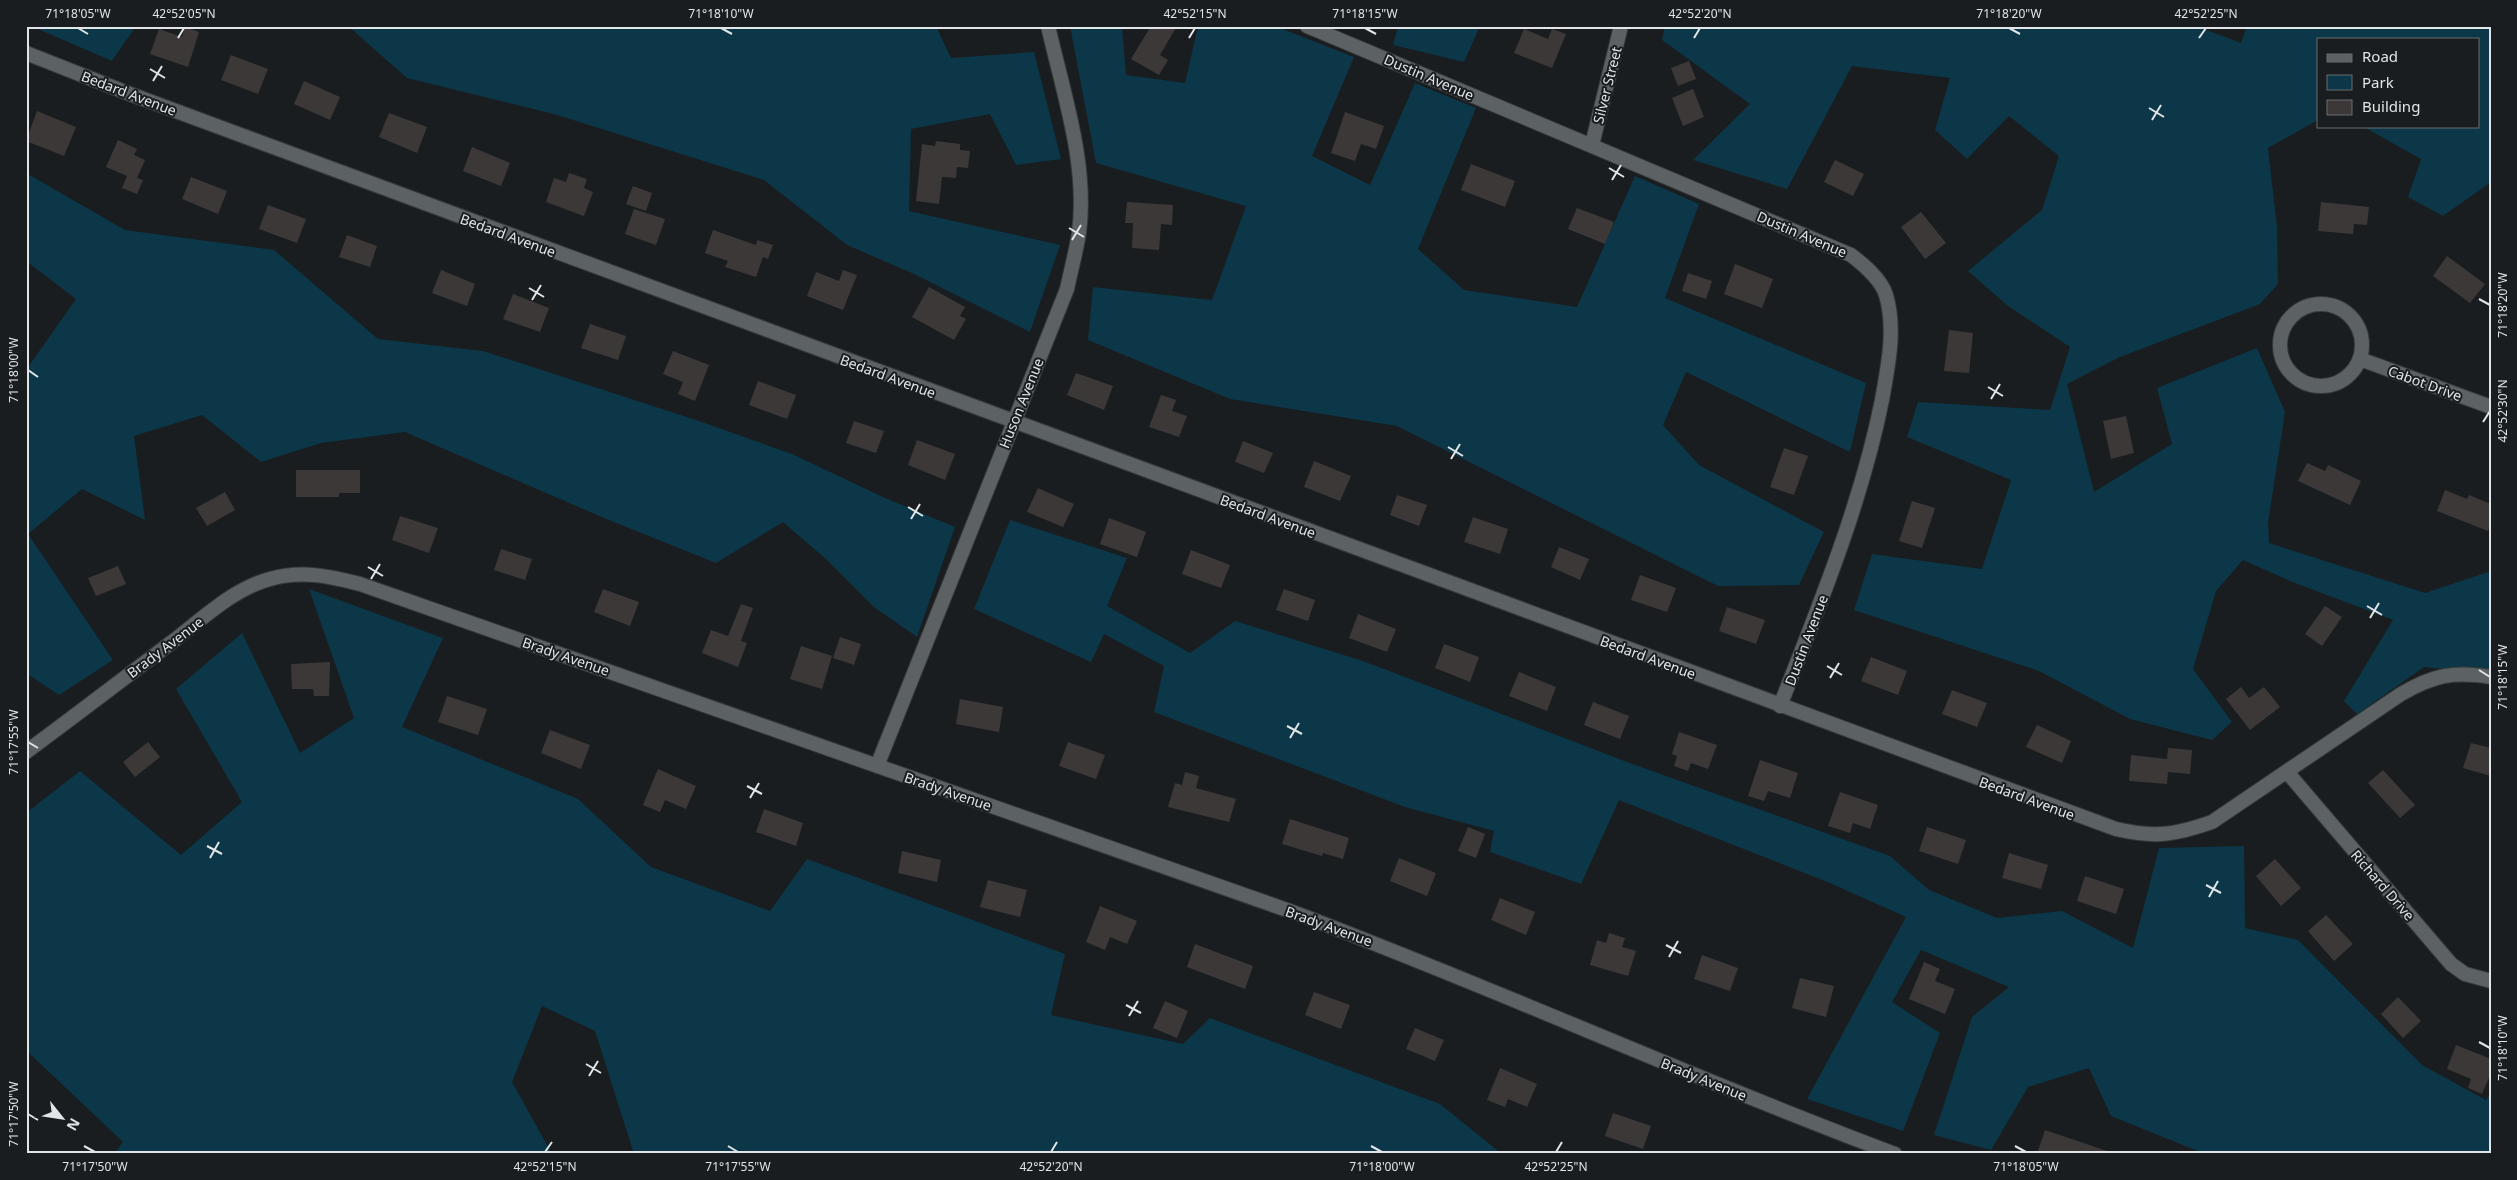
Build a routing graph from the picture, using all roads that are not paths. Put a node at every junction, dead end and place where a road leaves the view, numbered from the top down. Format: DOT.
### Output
graph roads {
  1 [pos="1048,26"];
  2 [pos="1308,26"];
  3 [pos="1621,26"];
  4 [pos="26,53"];
  5 [pos="1592,145"];
  6 [pos="2360,359"];
  7 [pos="2491,407"];
  8 [pos="1013,422"];
  9 [pos="2491,677"];
  10 [pos="1780,706"];
  11 [pos="26,752"];
  12 [pos="876,766"];
  13 [pos="2287,772"];
  14 [pos="2491,981"];
  15 [pos="1895,1154"];
  1 -- 8 [label="street, Huson Avenue"];
  2 -- 5 [label="street, Dustin Avenue"];
  3 -- 5 [label="street, Silver Street"];
  4 -- 8 [label="street, Bedard Avenue"];
  5 -- 10 [label="street, Dustin Avenue"];
  6 -- 6 [label="street"];
  6 -- 7 [label="street, Cabot Drive"];
  8 -- 10 [label="street, Bedard Avenue"];
  8 -- 12 [label="street, Huson Avenue"];
  9 -- 13 [label="street, Bedard Avenue"];
  10 -- 13 [label="street, Bedard Avenue"];
  11 -- 12 [label="street, Brady Avenue"];
  12 -- 15 [label="street, Brady Avenue"];
  13 -- 14 [label="street, Richard Drive"];
}
